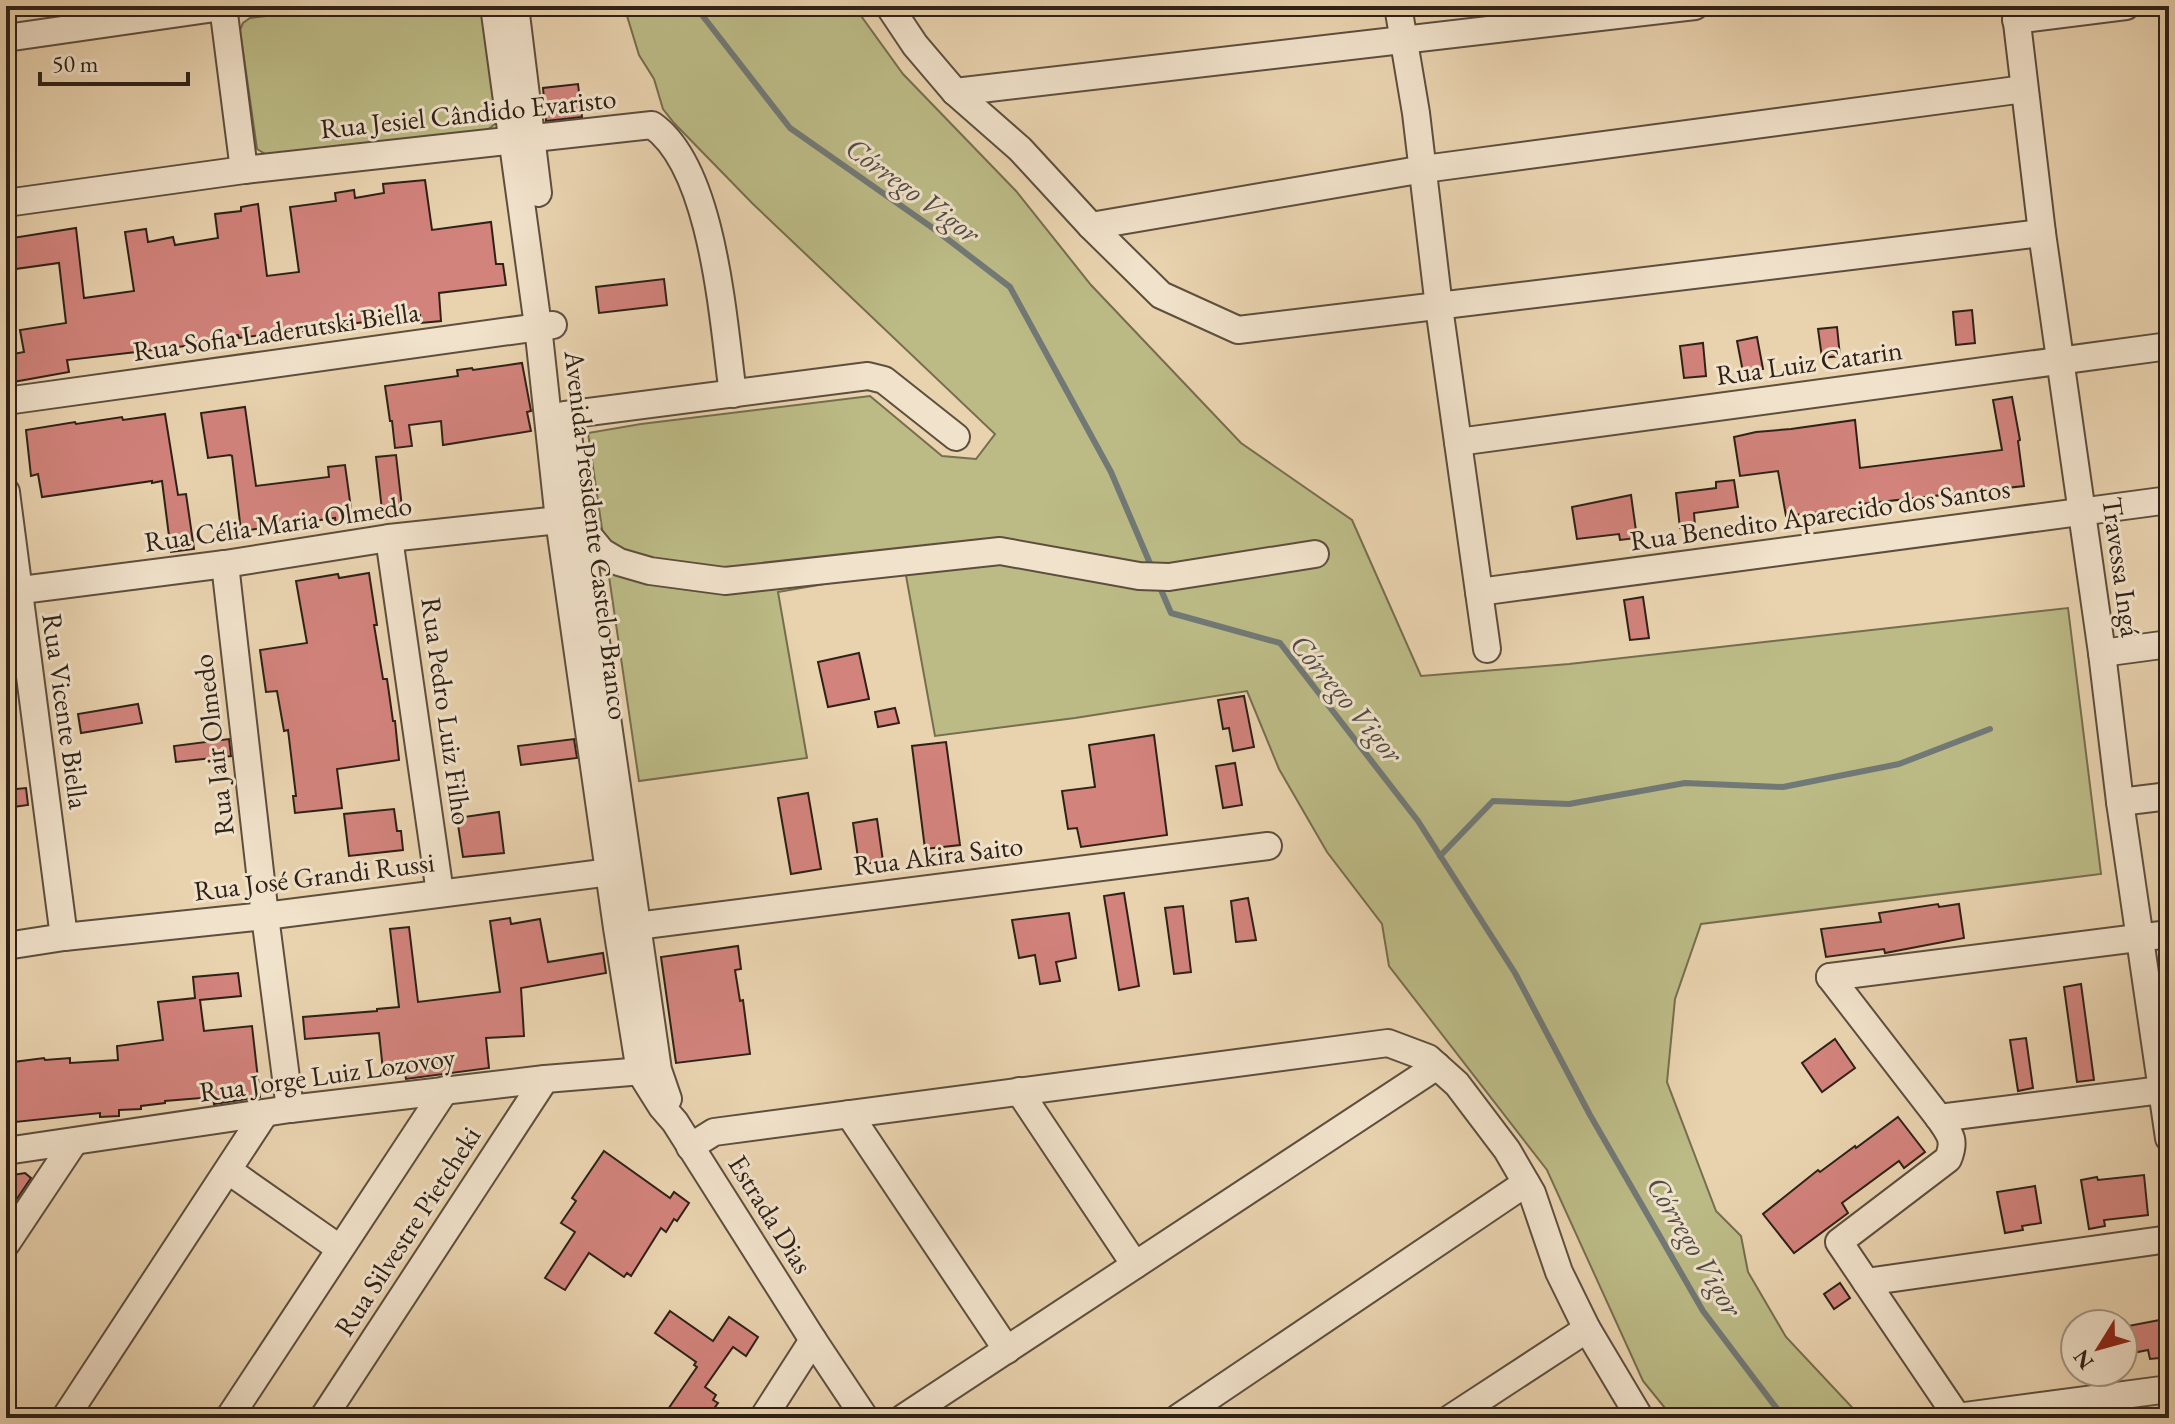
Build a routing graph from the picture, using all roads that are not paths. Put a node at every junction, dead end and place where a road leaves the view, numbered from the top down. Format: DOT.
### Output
graph roads {
  1 [pos="225,6"];
  2 [pos="494,6"];
  3 [pos="515,6"];
  4 [pos="889,6"];
  5 [pos="1398,6"];
  6 [pos="1695,6"];
  7 [pos="2126,6"];
  8 [pos="2016,13"];
  9 [pos="6,38"];
  10 [pos="1403,41"];
  11 [pos="2024,89"];
  12 [pos="955,92"];
  13 [pos="522,138"];
  14 [pos="1424,169"];
  15 [pos="244,170"];
  16 [pos="6,203"];
  17 [pos="1091,226"];
  18 [pos="2042,233"];
  19 [pos="1439,307"];
  20 [pos="546,326"];
  21 [pos="2169,346"];
  22 [pos="2060,361"];
  23 [pos="733,394"];
  24 [pos="6,401"];
  25 [pos="565,415"];
  26 [pos="956,437"];
  27 [pos="1458,442"];
  28 [pos="6,492"];
  29 [pos="2169,500"];
  30 [pos="2082,511"];
  31 [pos="569,522"];
  32 [pos="389,538"];
  33 [pos="1315,554"];
  34 [pos="225,564"];
  35 [pos="12,591"];
  36 [pos="1479,592"];
  37 [pos="2169,644"];
  38 [pos="1487,649"];
  39 [pos="2102,653"];
  40 [pos="2169,796"];
  41 [pos="2120,802"];
  42 [pos="1268,846"];
  43 [pos="620,871"];
  44 [pos="440,893"];
  45 [pos="265,916"];
  46 [pos="628,927"];
  47 [pos="2169,934"];
  48 [pos="64,937"];
  49 [pos="2141,937"];
  50 [pos="6,946"];
  51 [pos="1437,1066"];
  52 [pos="649,1071"];
  53 [pos="545,1079"];
  54 [pos="2166,1089"];
  55 [pos="445,1090"];
  56 [pos="1019,1091"];
  57 [pos="278,1111"];
  58 [pos="849,1114"];
  59 [pos="1939,1118"];
  60 [pos="2169,1138"];
  61 [pos="74,1142"];
  62 [pos="690,1147"];
  63 [pos="6,1151"];
  64 [pos="229,1171"];
  65 [pos="1526,1183"];
  66 [pos="2169,1239"];
  67 [pos="6,1244"];
  68 [pos="339,1248"];
  69 [pos="1135,1265"];
  70 [pos="1866,1282"];
  71 [pos="1587,1329"];
  72 [pos="813,1340"];
  73 [pos="1007,1350"];
  74 [pos="2169,1389"];
  75 [pos="1957,1417"];
  76 [pos="65,1418"];
  77 [pos="229,1418"];
  78 [pos="323,1418"];
  79 [pos="763,1418"];
  80 [pos="865,1418"];
  81 [pos="903,1418"];
  82 [pos="1178,1418"];
  83 [pos="1451,1418"];
  84 [pos="1640,1418"];
  1 -- 9 [label="street"];
  1 -- 15 [label="street"];
  2 -- 13 [label="street, Avenida Presidente Castelo Branco"];
  3 -- 13 [label="street, Avenida Presidente Castelo Branco"];
  4 -- 12 [label="street"];
  5 -- 10 [label="street"];
  6 -- 10 [label="street"];
  7 -- 8 [label="street"];
  8 -- 11 [label="street, Travessa Ingá"];
  10 -- 12 [label="street"];
  10 -- 14 [label="street"];
  11 -- 14 [label="street"];
  11 -- 18 [label="street, Travessa Ingá"];
  12 -- 17 [label="street"];
  13 -- 15 [label="street, Rua Jesiel Cândido Evaristo"];
  13 -- 20 [label="street, Avenida Presidente Castelo Branco"];
  13 -- 23 [label="street, Rua Jesiel Cândido Evaristo"];
  14 -- 17 [label="street"];
  14 -- 19 [label="street"];
  15 -- 16 [label="street, Rua Jesiel Cândido Evaristo"];
  17 -- 19 [label="street"];
  18 -- 19 [label="street"];
  18 -- 22 [label="street, Travessa Ingá"];
  19 -- 27 [label="street"];
  20 -- 24 [label="street, Rua Sofia Laderutski Biella"];
  20 -- 25 [label="street, Avenida Presidente Castelo Branco"];
  20 -- 31 [label="street, Avenida Presidente Castelo Branco"];
  21 -- 22 [label="street, Rua Luiz Catarin"];
  22 -- 27 [label="street, Rua Luiz Catarin"];
  22 -- 30 [label="street, Travessa Ingá"];
  23 -- 25 [label="street"];
  23 -- 26 [label="street"];
  25 -- 31 [label="street, Avenida Presidente Castelo Branco"];
  27 -- 36 [label="street"];
  28 -- 35 [label="street, Rua Vicente Biella"];
  29 -- 30 [label="street, Rua Benedito Aparecido dos Santos"];
  30 -- 36 [label="street, Rua Benedito Aparecido dos Santos"];
  30 -- 39 [label="street, Travessa Ingá"];
  31 -- 32 [label="street, Rua Célia Maria Olmedo"];
  31 -- 33 [label="street"];
  31 -- 43 [label="street, Avenida Presidente Castelo Branco"];
  32 -- 34 [label="street, Rua Célia Maria Olmedo"];
  32 -- 44 [label="street, Rua Pedro Luiz Filho"];
  34 -- 35 [label="street, Rua Célia Maria Olmedo"];
  34 -- 45 [label="street, Rua Jair Olmedo"];
  35 -- 48 [label="street, Rua Vicente Biella"];
  36 -- 38 [label="street"];
  37 -- 39 [label="street"];
  39 -- 41 [label="street, Travessa Ingá"];
  40 -- 41 [label="street"];
  41 -- 49 [label="street, Travessa Ingá"];
  42 -- 46 [label="street, Rua Akira Saito"];
  43 -- 44 [label="street, Rua José Grandi Russi"];
  43 -- 46 [label="street, Avenida Presidente Castelo Branco"];
  44 -- 45 [label="street, Rua José Grandi Russi"];
  45 -- 48 [label="street, Rua José Grandi Russi"];
  45 -- 57 [label="street, Rua Jair Olmedo"];
  46 -- 52 [label="street, Avenida Presidente Castelo Branco"];
  47 -- 49 [label="street"];
  48 -- 50 [label="street, Rua José Grandi Russi"];
  49 -- 54 [label="street, Travessa Ingá"];
  49 -- 59 [label="street"];
  51 -- 56 [label="street"];
  51 -- 65 [label="street"];
  51 -- 69 [label="street"];
  52 -- 53 [label="street, Rua Jorge Luiz Lozovoy"];
  52 -- 62 [label="street, Estrada Dias"];
  53 -- 55 [label="street, Rua Jorge Luiz Lozovoy"];
  53 -- 78 [label="street, Rua Silvestre Pietcheki"];
  54 -- 59 [label="street"];
  54 -- 60 [label="street, Travessa Ingá"];
  55 -- 57 [label="street, Rua Jorge Luiz Lozovoy"];
  55 -- 68 [label="street"];
  56 -- 58 [label="street"];
  56 -- 69 [label="street"];
  57 -- 61 [label="street, Rua Jorge Luiz Lozovoy"];
  57 -- 64 [label="street"];
  58 -- 62 [label="street"];
  58 -- 73 [label="street"];
  59 -- 70 [label="street"];
  61 -- 63 [label="street, Rua Jorge Luiz Lozovoy"];
  61 -- 67 [label="street"];
  62 -- 72 [label="street, Estrada Dias"];
  64 -- 68 [label="street"];
  64 -- 76 [label="street"];
  65 -- 71 [label="street"];
  65 -- 82 [label="street"];
  66 -- 70 [label="street"];
  68 -- 77 [label="street"];
  69 -- 73 [label="street"];
  70 -- 75 [label="street"];
  71 -- 83 [label="street"];
  71 -- 84 [label="street"];
  72 -- 79 [label="street"];
  72 -- 80 [label="street"];
  73 -- 81 [label="street"];
  74 -- 75 [label="street"];
}
